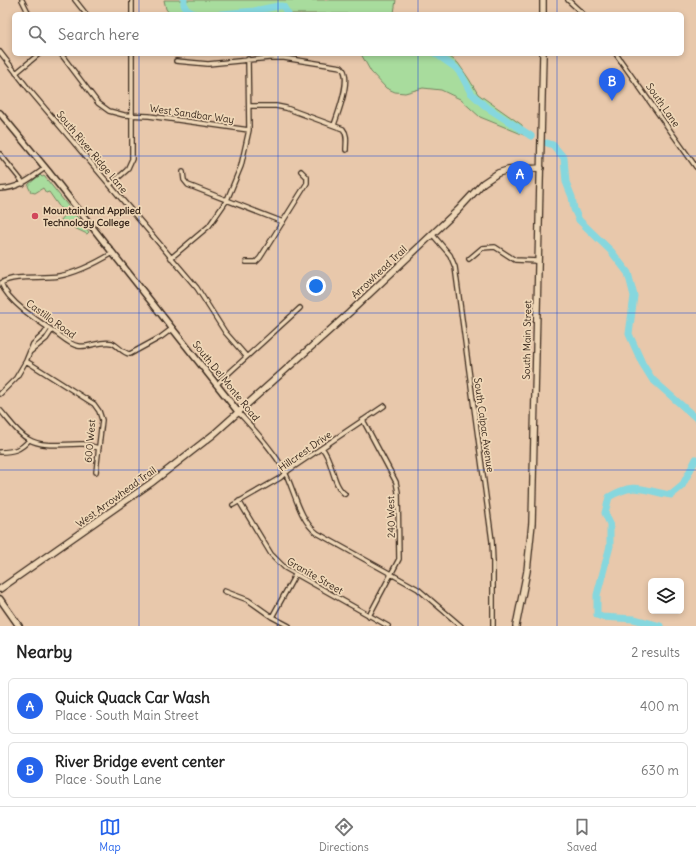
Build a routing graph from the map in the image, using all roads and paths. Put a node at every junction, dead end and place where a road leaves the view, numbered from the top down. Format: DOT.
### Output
graph roads {
  1 [pos="22,0"];
  2 [pos="75,0"];
  3 [pos="132,0"];
  4 [pos="544,0"];
  5 [pos="568,0"];
  6 [pos="28,12"];
  7 [pos="84,12"];
  8 [pos="132,12"];
  9 [pos="543,12"];
  10 [pos="581,12"];
  11 [pos="0,52"];
  12 [pos="37,56"];
  13 [pos="63,56"];
  14 [pos="132,56"];
  15 [pos="543,56"];
  16 [pos="617,56"];
  17 [pos="248,60"];
  18 [pos="176,61"];
  19 [pos="16,73"];
  20 [pos="249,106"];
  21 [pos="0,113"];
  22 [pos="132,115"];
  23 [pos="334,125"];
  24 [pos="249,130"];
  25 [pos="346,150"];
  26 [pos="0,154"];
  27 [pos="696,167"];
  28 [pos="45,168"];
  29 [pos="541,168"];
  30 [pos="183,172"];
  31 [pos="301,172"];
  32 [pos="23,184"];
  33 [pos="110,185"];
  34 [pos="0,189"];
  35 [pos="227,200"];
  36 [pos="283,222"];
  37 [pos="432,234"];
  38 [pos="113,253"];
  39 [pos="171,258"];
  40 [pos="469,259"];
  41 [pos="538,261"];
  42 [pos="246,262"];
  43 [pos="300,308"];
  44 [pos="48,328"];
  45 [pos="173,328"];
  46 [pos="52,330"];
  47 [pos="30,352"];
  48 [pos="246,356"];
  49 [pos="26,361"];
  50 [pos="217,384"];
  51 [pos="0,394"];
  52 [pos="384,406"];
  53 [pos="0,410"];
  54 [pos="239,413"];
  55 [pos="363,420"];
  56 [pos="29,440"];
  57 [pos="99,448"];
  58 [pos="322,448"];
  59 [pos="0,452"];
  60 [pos="96,472"];
  61 [pos="286,474"];
  62 [pos="345,494"];
  63 [pos="239,501"];
  64 [pos="233,505"];
  65 [pos="392,574"];
  66 [pos="295,575"];
  67 [pos="0,589"];
  68 [pos="224,591"];
  69 [pos="0,599"];
  70 [pos="369,616"];
  71 [pos="272,617"];
  72 [pos="19,626"];
  73 [pos="289,626"];
  74 [pos="388,626"];
  75 [pos="461,626"];
  76 [pos="493,626"];
  77 [pos="516,626"];
  1 -- 6 [label="street"];
  2 -- 7 [label="street"];
  3 -- 8 [label="street"];
  4 -- 9 [label="main road"];
  5 -- 10 [label="street"];
  11 -- 19 [label="street, South River Ridge Lane"];
  12 -- 19 [label="street"];
  13 -- 22 [label="street, West Sandbar Way"];
  14 -- 22 [label="street"];
  15 -- 29 [label="main road, South Main Street"];
  16 -- 27 [label="street, South Lane"];
  17 -- 18 [label="street"];
  17 -- 20 [label="street"];
  17 -- 23 [label="street"];
  19 -- 33 [label="street, South River Ridge Lane"];
  20 -- 23 [label="street"];
  20 -- 24 [label="street"];
  21 -- 28 [label="street, South Del Monte Road"];
  22 -- 24 [label="street, West Sandbar Way"];
  22 -- 33 [label="street"];
  23 -- 25 [label="street"];
  24 -- 35 [label="street"];
  26 -- 32 [label="street"];
  28 -- 32 [label="street"];
  28 -- 38 [label="street, South Del Monte Road"];
  29 -- 37 [label="main road, Arrowhead Trail"];
  29 -- 41 [label="main road, South Main Street"];
  30 -- 35 [label="street"];
  31 -- 36 [label="street"];
  32 -- 34 [label="street"];
  33 -- 39 [label="street, South River Ridge Lane"];
  35 -- 36 [label="street"];
  35 -- 39 [label="street"];
  36 -- 42 [label="street"];
  37 -- 54 [label="main road, Arrowhead Trail"];
  37 -- 76 [label="street, South Calpac Avenue"];
  38 -- 44 [label="street, Castillo Road"];
  38 -- 45 [label="street, South Del Monte Road"];
  39 -- 48 [label="street, South River Ridge Lane"];
  40 -- 41 [label="street"];
  41 -- 77 [label="main road, South Main Street"];
  43 -- 48 [label="street"];
  44 -- 46 [label="street, Castillo Road"];
  44 -- 47 [label="street"];
  45 -- 46 [label="street, Castillo Road"];
  45 -- 50 [label="street, South Del Monte Road"];
  46 -- 47 [label="street"];
  47 -- 49 [label="street"];
  48 -- 50 [label="street"];
  49 -- 51 [label="street"];
  49 -- 57 [label="street, 600 West"];
  50 -- 54 [label="street, South Del Monte Road"];
  52 -- 55 [label="street, Hillcrest Drive"];
  53 -- 56 [label="street"];
  54 -- 61 [label="street, South Del Monte Road"];
  54 -- 67 [label="main road, West Arrowhead Trail"];
  55 -- 58 [label="street, Hillcrest Drive"];
  55 -- 65 [label="street, 240 West"];
  56 -- 57 [label="street"];
  56 -- 59 [label="street"];
  57 -- 60 [label="street, 600 West"];
  58 -- 61 [label="street, Hillcrest Drive"];
  58 -- 62 [label="street"];
  61 -- 63 [label="street, Hillcrest Drive"];
  61 -- 65 [label="street, South Del Monte Road"];
  63 -- 64 [label="street, Hillcrest Drive"];
  63 -- 66 [label="street, Granite Street"];
  65 -- 70 [label="street, 240 West"];
  65 -- 75 [label="street, South Del Monte Road"];
  66 -- 70 [label="street, Granite Street"];
  66 -- 71 [label="street"];
  68 -- 71 [label="street"];
  69 -- 72 [label="street"];
  70 -- 74 [label="street, Granite Street"];
  71 -- 73 [label="street"];
}
